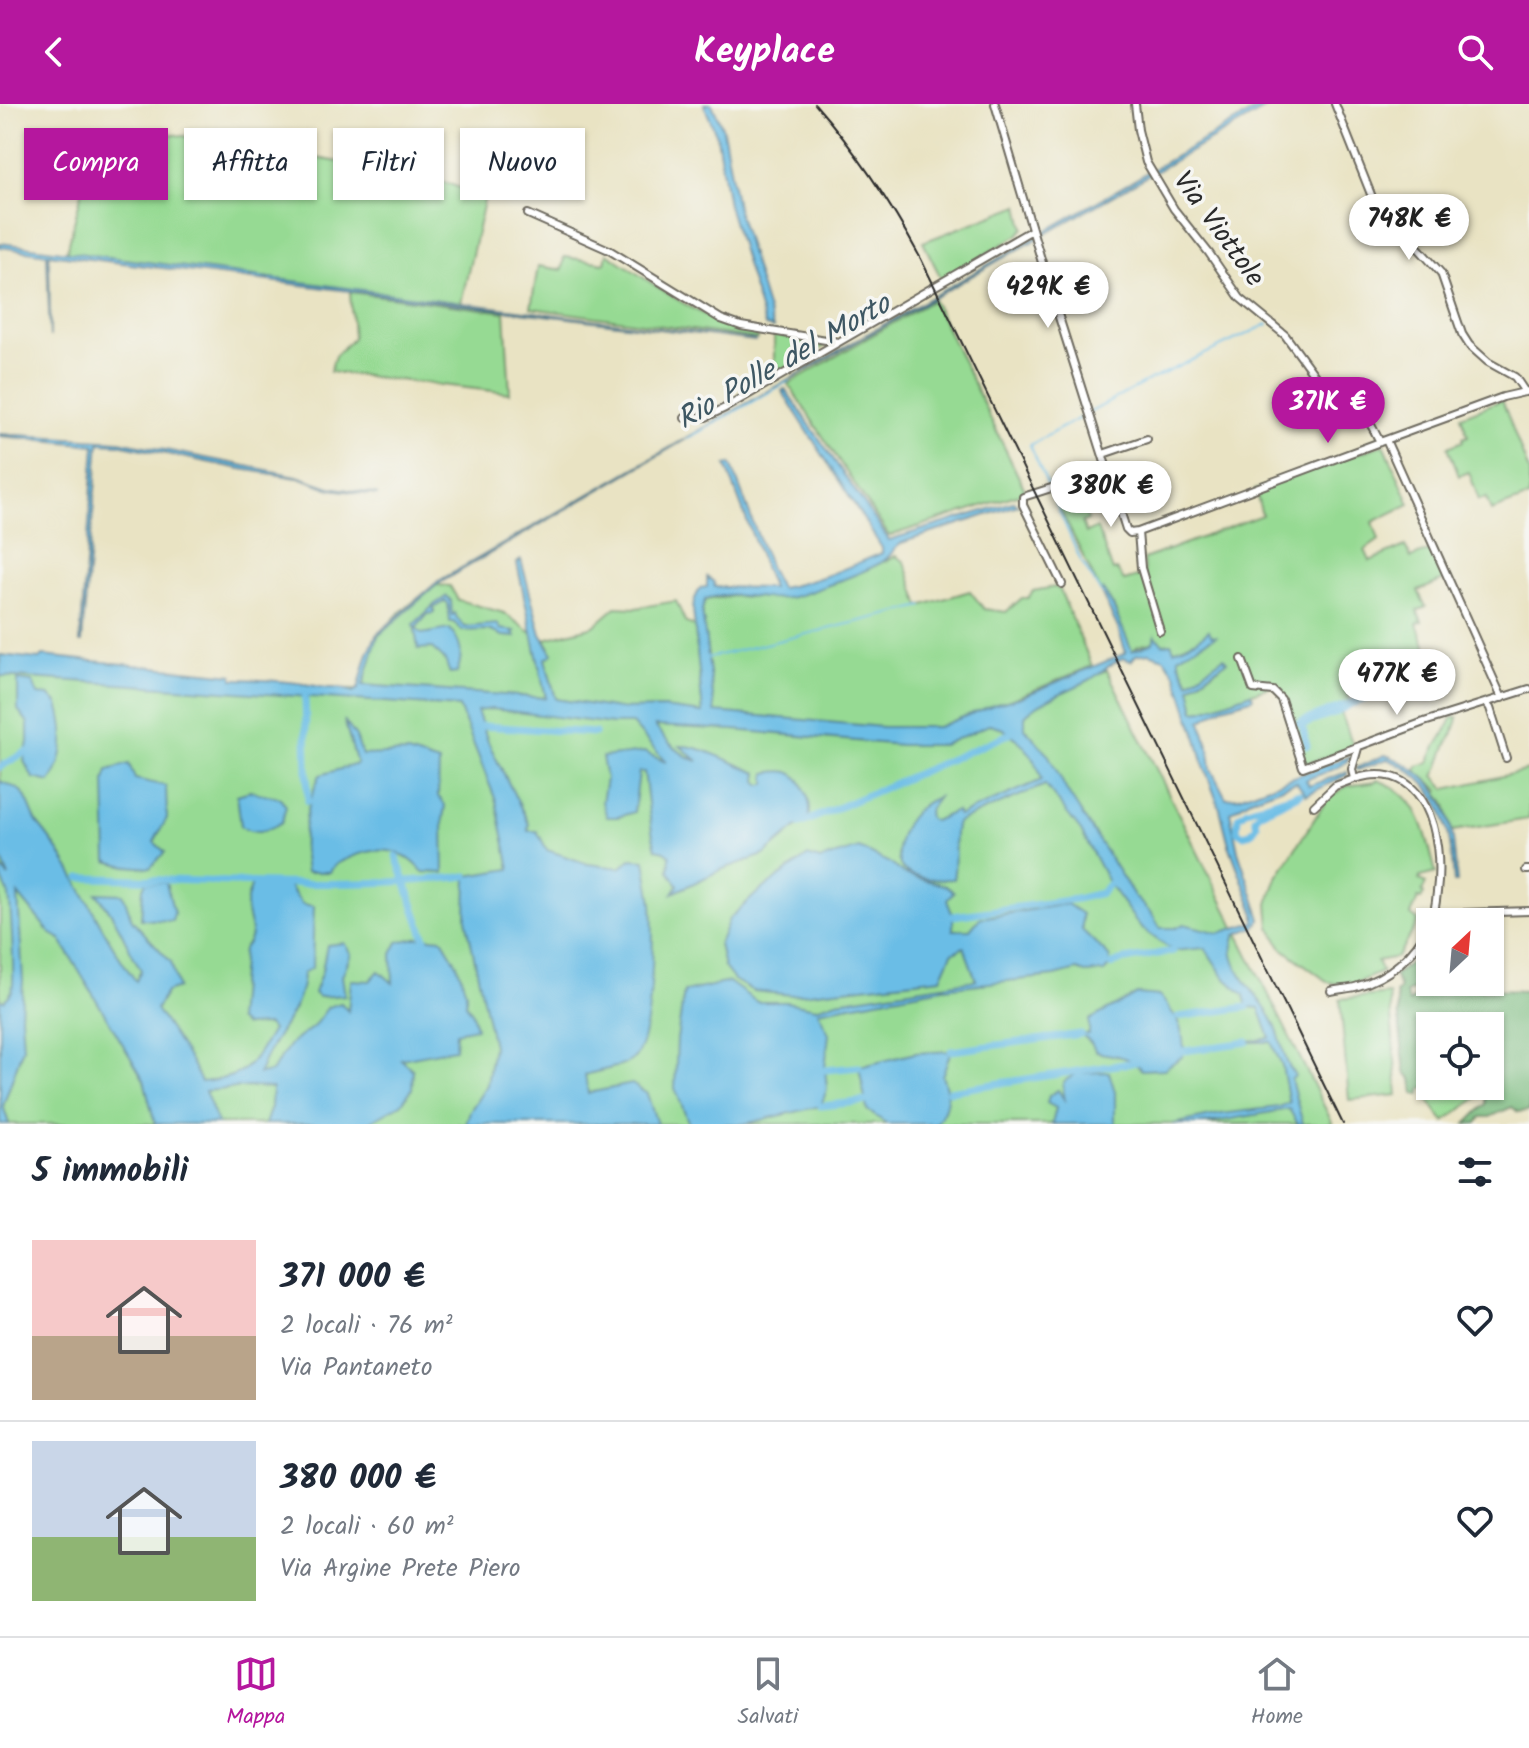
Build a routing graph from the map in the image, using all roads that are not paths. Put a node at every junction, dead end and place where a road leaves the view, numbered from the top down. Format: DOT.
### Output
graph roads {
  1 [pos="995,104"];
  2 [pos="1135,104"];
  3 [pos="1335,104"];
  4 [pos="528,214"];
  5 [pos="1033,232"];
  6 [pos="838,342"];
  7 [pos="1528,393"];
  8 [pos="685,418"];
  9 [pos="1147,439"];
  10 [pos="1383,441"];
  11 [pos="1103,454"];
  12 [pos="1108,470"];
  13 [pos="1138,532"];
  14 [pos="1062,584"];
  15 [pos="1160,631"];
  16 [pos="1242,659"];
  17 [pos="1529,689"];
  18 [pos="1502,698"];
  19 [pos="1486,703"];
  20 [pos="1358,748"];
  21 [pos="1506,758"];
  22 [pos="1354,779"];
  23 [pos="1314,806"];
  24 [pos="1435,908"];
  25 [pos="1529,911"];
  26 [pos="1504,912"];
  27 [pos="1416,948"];
  28 [pos="1331,991"];
  1 -- 5 [label="street"];
  2 -- 10 [label="street, Via Viottole"];
  3 -- 7 [label="street"];
  4 -- 6 [label="street"];
  5 -- 6 [label="street"];
  5 -- 11 [label="street"];
  6 -- 8 [label="street"];
  7 -- 10 [label="street"];
  9 -- 11 [label="street"];
  10 -- 13 [label="street"];
  10 -- 18 [label="street, Via Viottole"];
  11 -- 12 [label="street"];
  12 -- 13 [label="street"];
  12 -- 14 [label="street"];
  13 -- 15 [label="street"];
  16 -- 20 [label="street"];
  17 -- 18 [label="street"];
  18 -- 19 [label="street"];
  19 -- 20 [label="street"];
  19 -- 21 [label="street"];
  20 -- 22 [label="street"];
  22 -- 23 [label="street"];
  22 -- 24 [label="street"];
  25 -- 26 [label="street"];
  27 -- 28 [label="street"];
}
